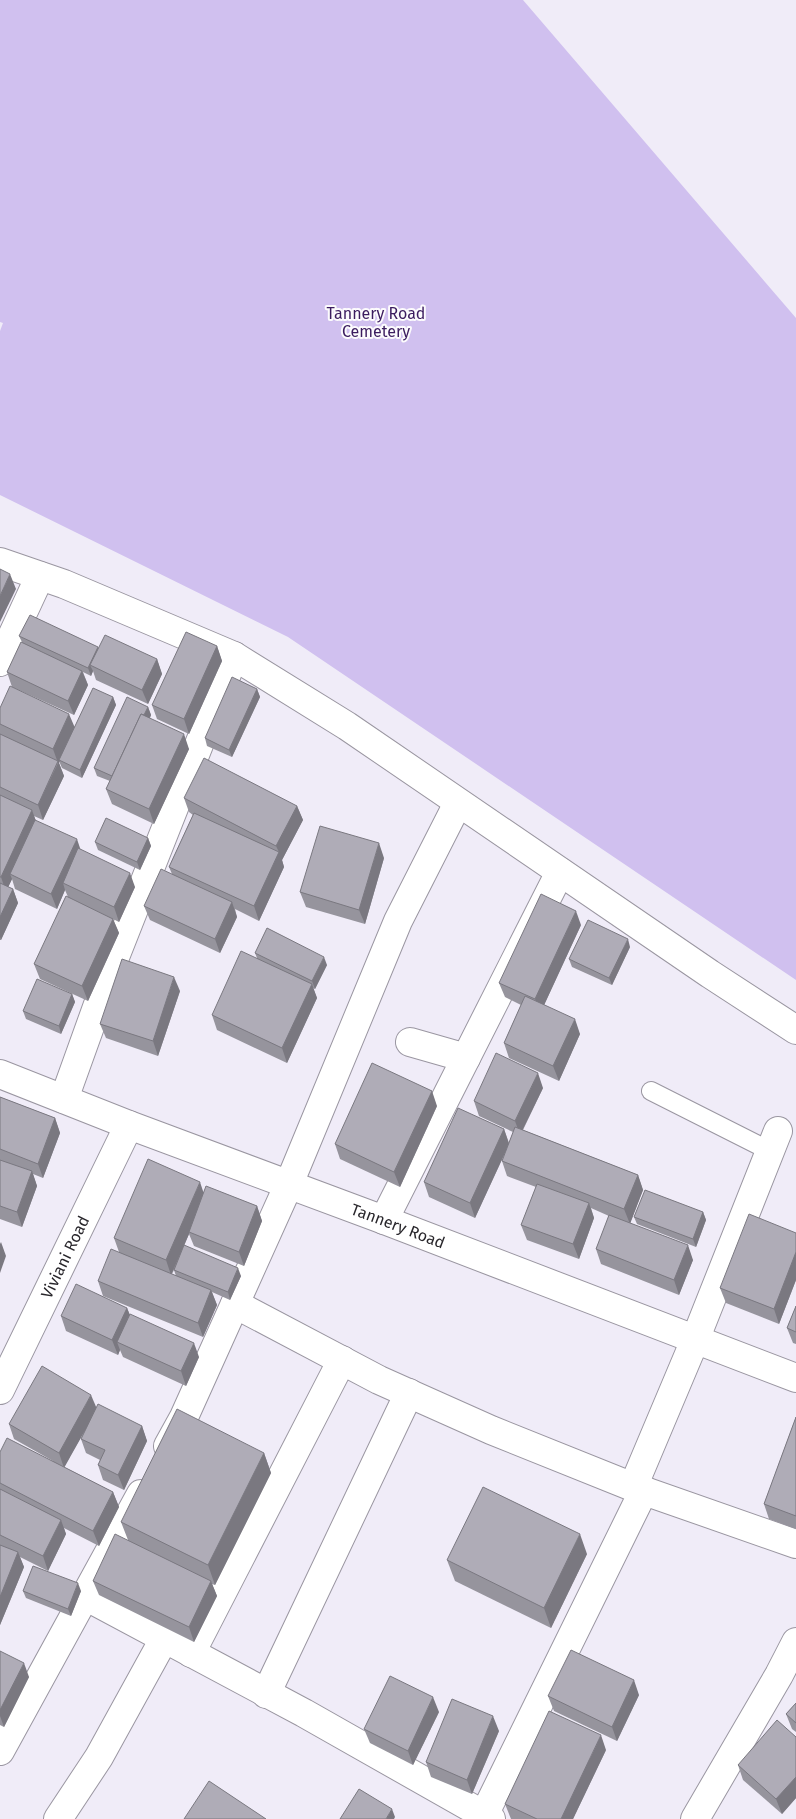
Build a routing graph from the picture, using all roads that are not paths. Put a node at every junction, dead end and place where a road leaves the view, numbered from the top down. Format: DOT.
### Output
graph roads {
  1 [pos="0,562"];
  2 [pos="40,576"];
  3 [pos="234,656"];
  4 [pos="0,662"];
  5 [pos="458,803"];
  6 [pos="560,872"];
  7 [pos="796,1030"];
  8 [pos="410,1042"];
  9 [pos="466,1058"];
  10 [pos="0,1074"];
  11 [pos="651,1091"];
  12 [pos="64,1099"];
  13 [pos="129,1124"];
  14 [pos="774,1141"];
  15 [pos="289,1184"];
  16 [pos="384,1220"];
  17 [pos="235,1304"];
  18 [pos="695,1340"];
  19 [pos="342,1360"];
  20 [pos="796,1378"];
  21 [pos="0,1390"];
  22 [pos="409,1394"];
  23 [pos="638,1488"];
  24 [pos="796,1544"];
  25 [pos="86,1596"];
  26 [pos="164,1638"];
  27 [pos="796,1642"];
  28 [pos="191,1653"];
  29 [pos="266,1694"];
  30 [pos="0,1752"];
  31 [pos="488,1817"];
  32 [pos="58,1819"];
  33 [pos="695,1819"];
  1 -- 2 [label="street"];
  2 -- 3 [label="street"];
  2 -- 4 [label="street"];
  3 -- 5 [label="street"];
  3 -- 12 [label="street"];
  5 -- 6 [label="street"];
  5 -- 15 [label="street"];
  6 -- 7 [label="street"];
  6 -- 9 [label="street"];
  8 -- 9 [label="street"];
  9 -- 16 [label="street"];
  10 -- 12 [label="street, Tannery Road"];
  11 -- 14 [label="lane"];
  12 -- 13 [label="street, Tannery Road"];
  13 -- 15 [label="street, Tannery Road"];
  13 -- 21 [label="street, Viviani Road"];
  14 -- 18 [label="street"];
  15 -- 16 [label="street, Tannery Road"];
  15 -- 17 [label="street"];
  16 -- 18 [label="street, Tannery Road"];
  17 -- 19 [label="street"];
  17 -- 25 [label="street"];
  18 -- 20 [label="street, Tannery Road"];
  18 -- 23 [label="street"];
  19 -- 22 [label="street"];
  19 -- 28 [label="street"];
  22 -- 23 [label="street"];
  22 -- 29 [label="street"];
  23 -- 24 [label="street"];
  23 -- 31 [label="street"];
  25 -- 26 [label="street"];
  25 -- 30 [label="street"];
  26 -- 28 [label="street"];
  26 -- 32 [label="street"];
  27 -- 33 [label="street"];
  28 -- 29 [label="street"];
  29 -- 31 [label="street"];
}
